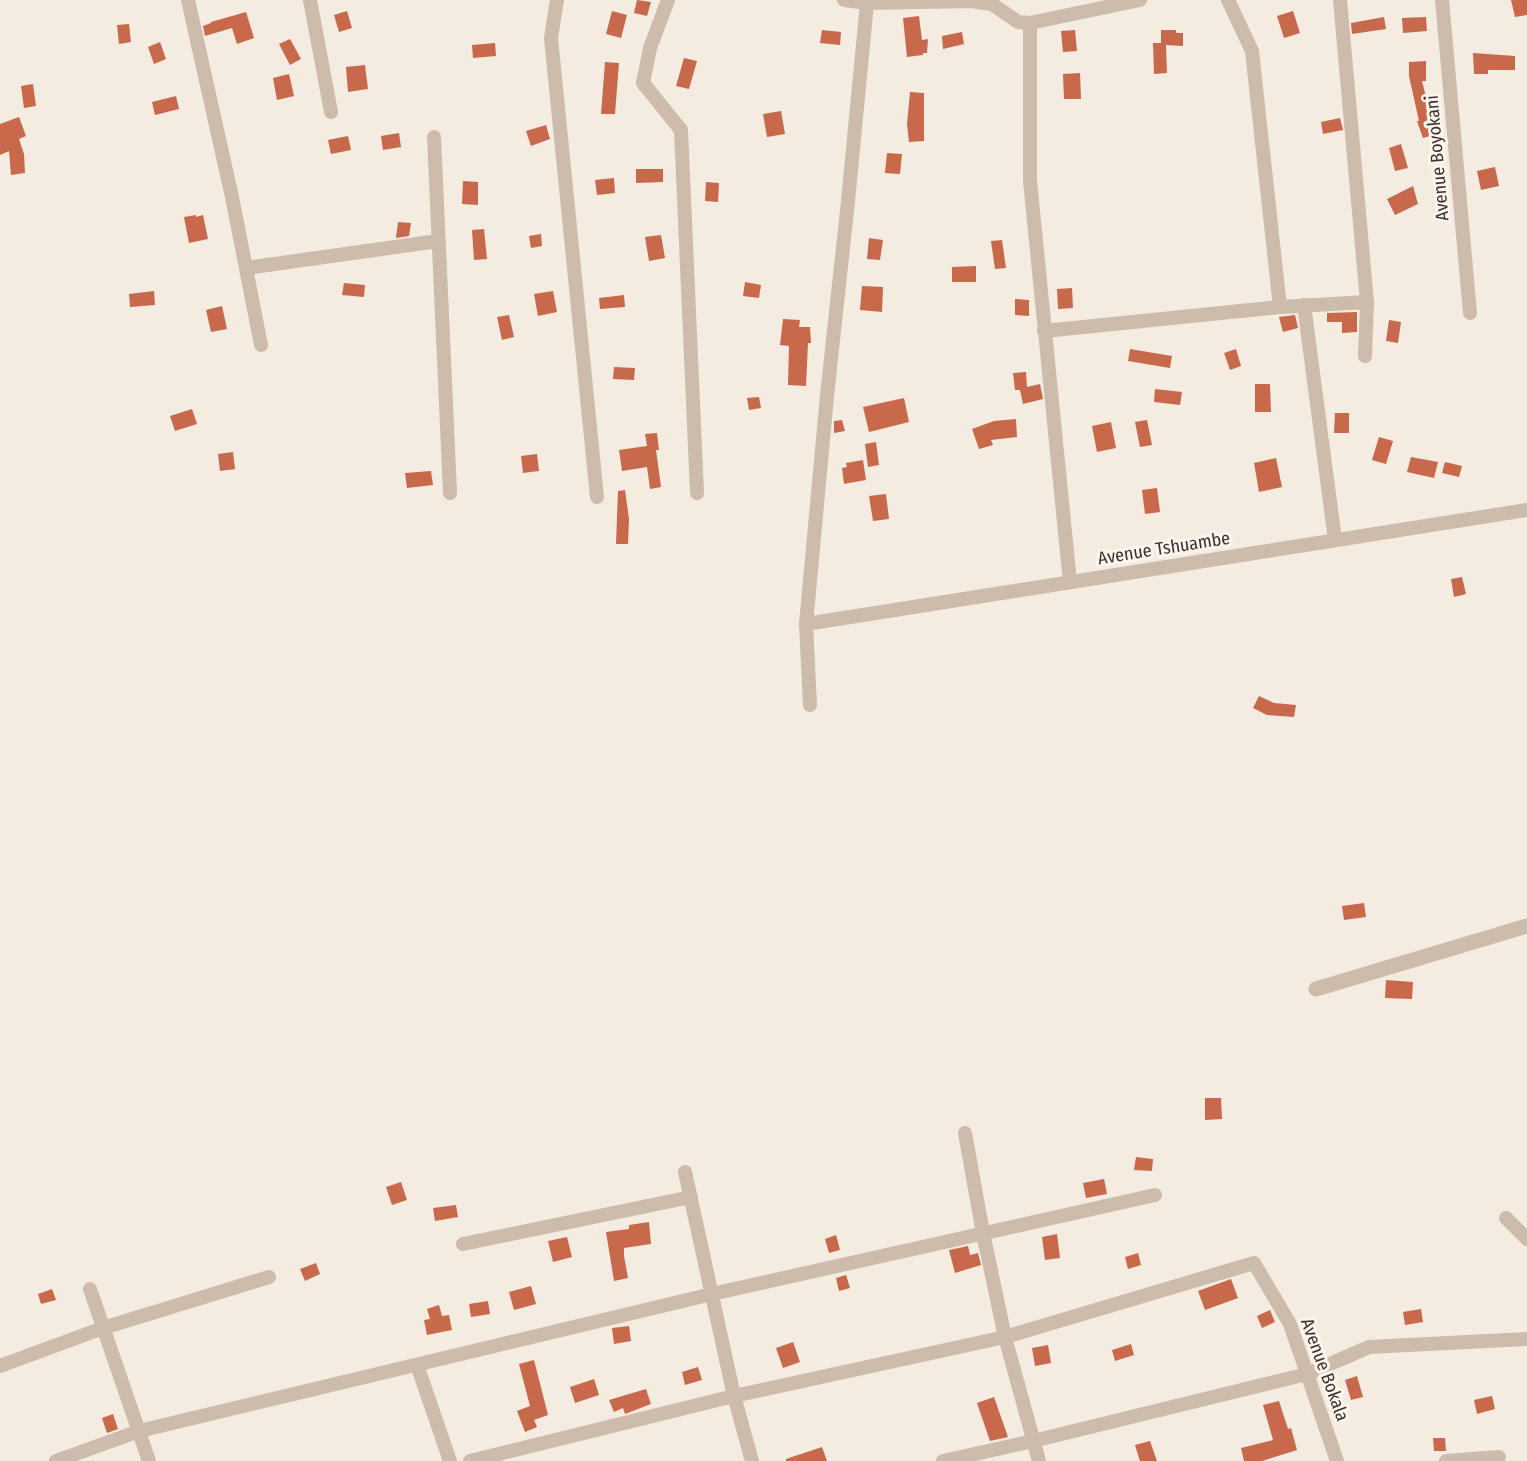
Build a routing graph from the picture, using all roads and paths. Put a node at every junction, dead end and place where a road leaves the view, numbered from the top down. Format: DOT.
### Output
graph roads {
  1 [pos="188,0"];
  2 [pos="310,0"];
  3 [pos="557,0"];
  4 [pos="668,0"];
  5 [pos="844,0"];
  6 [pos="1140,0"];
  7 [pos="1228,0"];
  8 [pos="1340,0"];
  9 [pos="1442,0"];
  10 [pos="867,3"];
  11 [pos="1030,23"];
  12 [pos="331,112"];
  13 [pos="434,137"];
  14 [pos="438,241"];
  15 [pos="246,268"];
  16 [pos="1368,302"];
  17 [pos="1304,305"];
  18 [pos="1280,307"];
  19 [pos="1470,313"];
  20 [pos="1044,332"];
  21 [pos="261,345"];
  22 [pos="1365,356"];
  23 [pos="450,493"];
  24 [pos="697,493"];
  25 [pos="597,497"];
  26 [pos="1527,510"];
  27 [pos="1335,540"];
  28 [pos="1070,582"];
  29 [pos="806,624"];
  30 [pos="810,705"];
  31 [pos="1527,926"];
  32 [pos="1316,989"];
  33 [pos="964,1133"];
  34 [pos="685,1172"];
  35 [pos="1155,1195"];
  36 [pos="691,1197"];
  37 [pos="1506,1218"];
  38 [pos="982,1233"];
  39 [pos="1527,1239"];
  40 [pos="463,1244"];
  41 [pos="269,1276"];
  42 [pos="90,1289"];
  43 [pos="712,1294"];
  44 [pos="103,1328"];
  45 [pos="1005,1337"];
  46 [pos="1527,1339"];
  47 [pos="417,1365"];
  48 [pos="0,1366"];
  49 [pos="1307,1374"];
  50 [pos="734,1396"];
  51 [pos="139,1431"];
  52 [pos="1034,1441"];
  53 [pos="1499,1457"];
  54 [pos="56,1461"];
  55 [pos="149,1461"];
  56 [pos="450,1461"];
  57 [pos="470,1461"];
  58 [pos="752,1461"];
  59 [pos="943,1461"];
  60 [pos="1039,1461"];
  61 [pos="1337,1461"];
  62 [pos="1446,1461"];
  1 -- 15 [label="street"];
  2 -- 12 [label="street"];
  3 -- 25 [label="street"];
  4 -- 24 [label="street"];
  5 -- 10 [label="street"];
  6 -- 11 [label="street"];
  7 -- 18 [label="street"];
  8 -- 16 [label="street"];
  9 -- 19 [label="street, Avenue Boyokani"];
  10 -- 11 [label="street"];
  10 -- 29 [label="street"];
  11 -- 20 [label="street"];
  13 -- 14 [label="street"];
  14 -- 15 [label="street"];
  14 -- 23 [label="street"];
  15 -- 21 [label="street"];
  16 -- 17 [label="street"];
  16 -- 22 [label="street"];
  17 -- 18 [label="street"];
  17 -- 27 [label="street"];
  18 -- 20 [label="street"];
  20 -- 28 [label="street"];
  26 -- 27 [label="street, Avenue Tshuambe"];
  27 -- 28 [label="street, Avenue Tshuambe"];
  28 -- 29 [label="street, Avenue Tshuambe"];
  29 -- 30 [label="street"];
  31 -- 32 [label="street"];
  33 -- 38 [label="street"];
  34 -- 36 [label="street"];
  35 -- 38 [label="street"];
  36 -- 40 [label="street"];
  36 -- 43 [label="street"];
  37 -- 39 [label="street"];
  38 -- 43 [label="street"];
  38 -- 45 [label="street"];
  41 -- 44 [label="street"];
  42 -- 44 [label="street"];
  43 -- 47 [label="street"];
  43 -- 50 [label="street"];
  44 -- 48 [label="street"];
  44 -- 51 [label="street"];
  45 -- 49 [label="street, Avenue Bokala"];
  45 -- 50 [label="street"];
  45 -- 52 [label="street"];
  46 -- 49 [label="street"];
  47 -- 51 [label="street"];
  47 -- 56 [label="street"];
  49 -- 52 [label="street"];
  49 -- 61 [label="street, Avenue Bokala"];
  50 -- 57 [label="street"];
  50 -- 58 [label="street"];
  51 -- 54 [label="street"];
  51 -- 55 [label="street"];
  52 -- 59 [label="street"];
  52 -- 60 [label="street"];
  53 -- 62 [label="street"];
}
